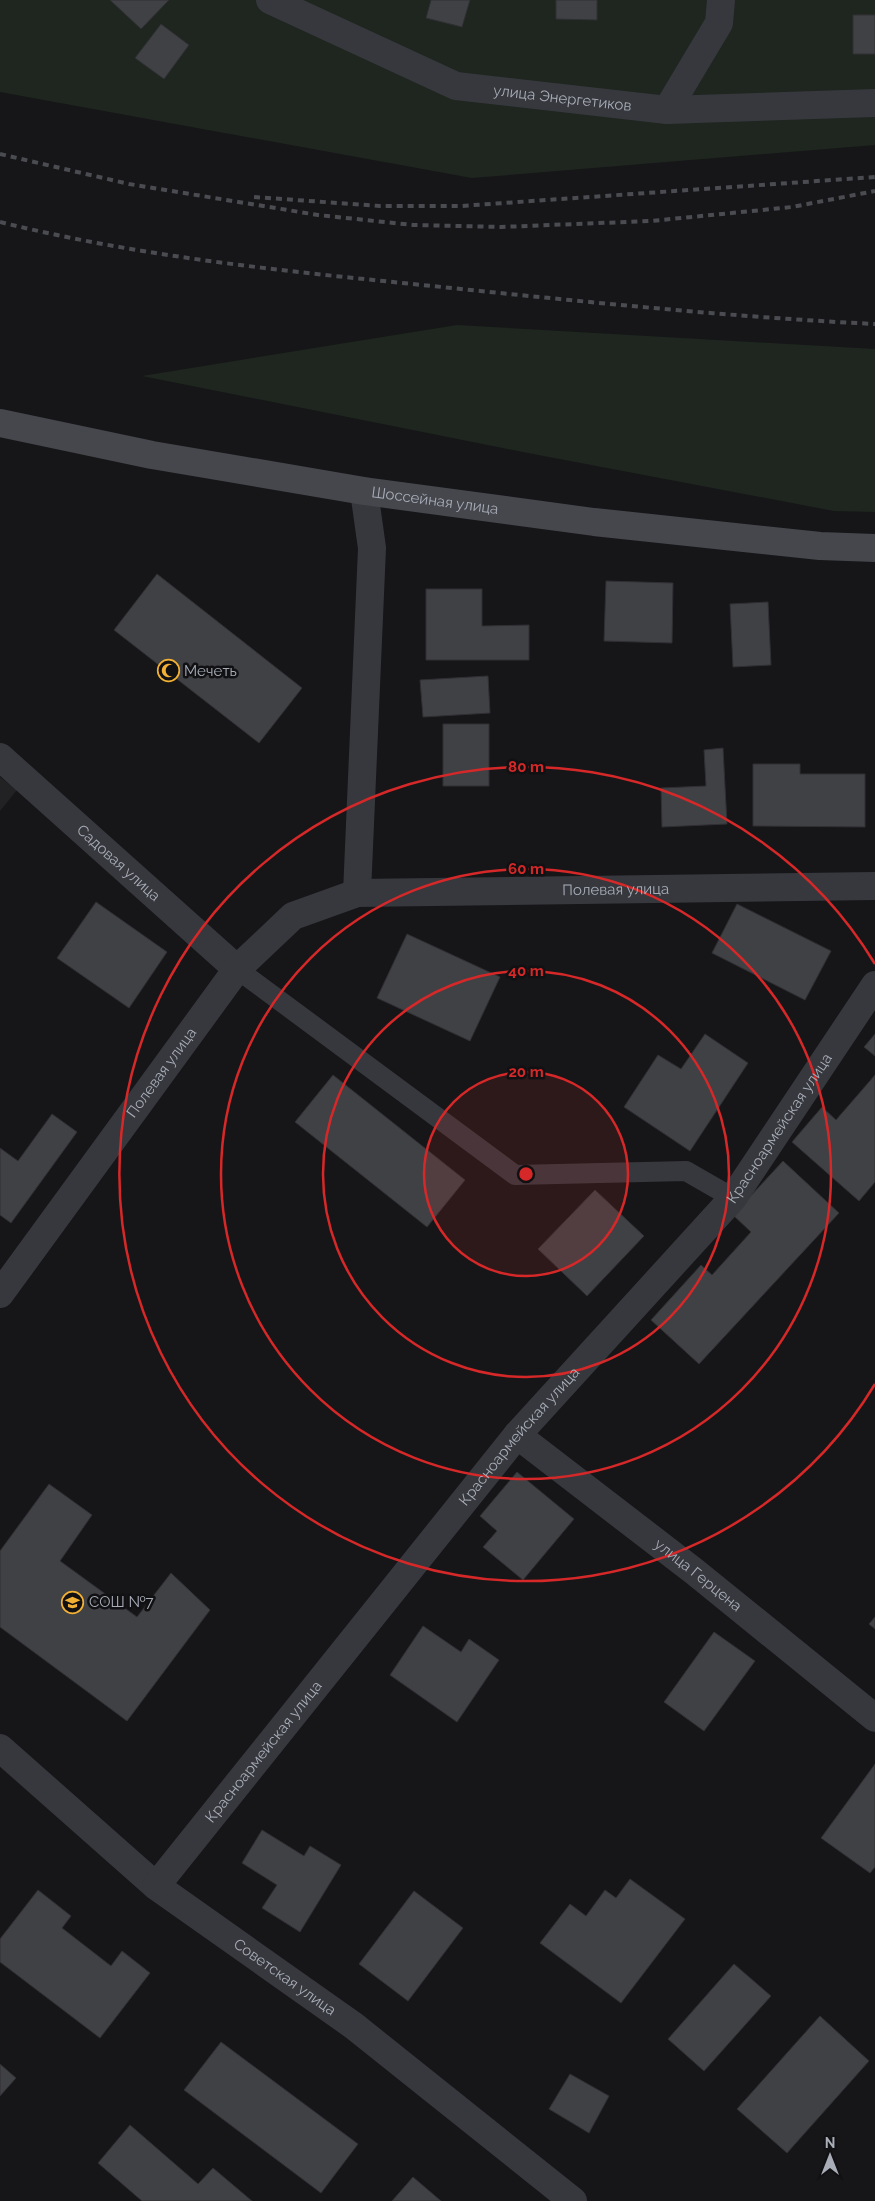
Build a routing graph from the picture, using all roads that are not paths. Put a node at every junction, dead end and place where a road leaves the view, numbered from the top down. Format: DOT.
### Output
graph roads {
  1 [pos="270,0"];
  2 [pos="721,0"];
  3 [pos="875,103"];
  4 [pos="666,110"];
  5 [pos="0,423"];
  6 [pos="364,491"];
  7 [pos="875,548"];
  8 [pos="0,756"];
  9 [pos="875,886"];
  10 [pos="357,893"];
  11 [pos="237,969"];
  12 [pos="875,985"];
  13 [pos="733,1198"];
  14 [pos="0,1294"];
  15 [pos="517,1434"];
  16 [pos="875,1718"];
  17 [pos="0,1748"];
  18 [pos="156,1886"];
  19 [pos="573,2201"];
  1 -- 4 [label="street, улица Энергетиков"];
  2 -- 4 [label="street"];
  3 -- 4 [label="street, улица Энергетиков"];
  5 -- 6 [label="main road, Шоссейная улица"];
  6 -- 7 [label="main road, Шоссейная улица"];
  6 -- 10 [label="street"];
  8 -- 11 [label="street, Садовая улица"];
  9 -- 10 [label="street, Полевая улица"];
  10 -- 11 [label="street, Полевая улица"];
  11 -- 13 [label="lane"];
  11 -- 14 [label="street, Полевая улица"];
  12 -- 13 [label="street, Красноармейская улица"];
  13 -- 15 [label="street, Красноармейская улица"];
  15 -- 16 [label="street, улица Герцена"];
  15 -- 18 [label="street, Красноармейская улица"];
  17 -- 18 [label="street, Советская улица"];
  18 -- 19 [label="street, Советская улица"];
}
